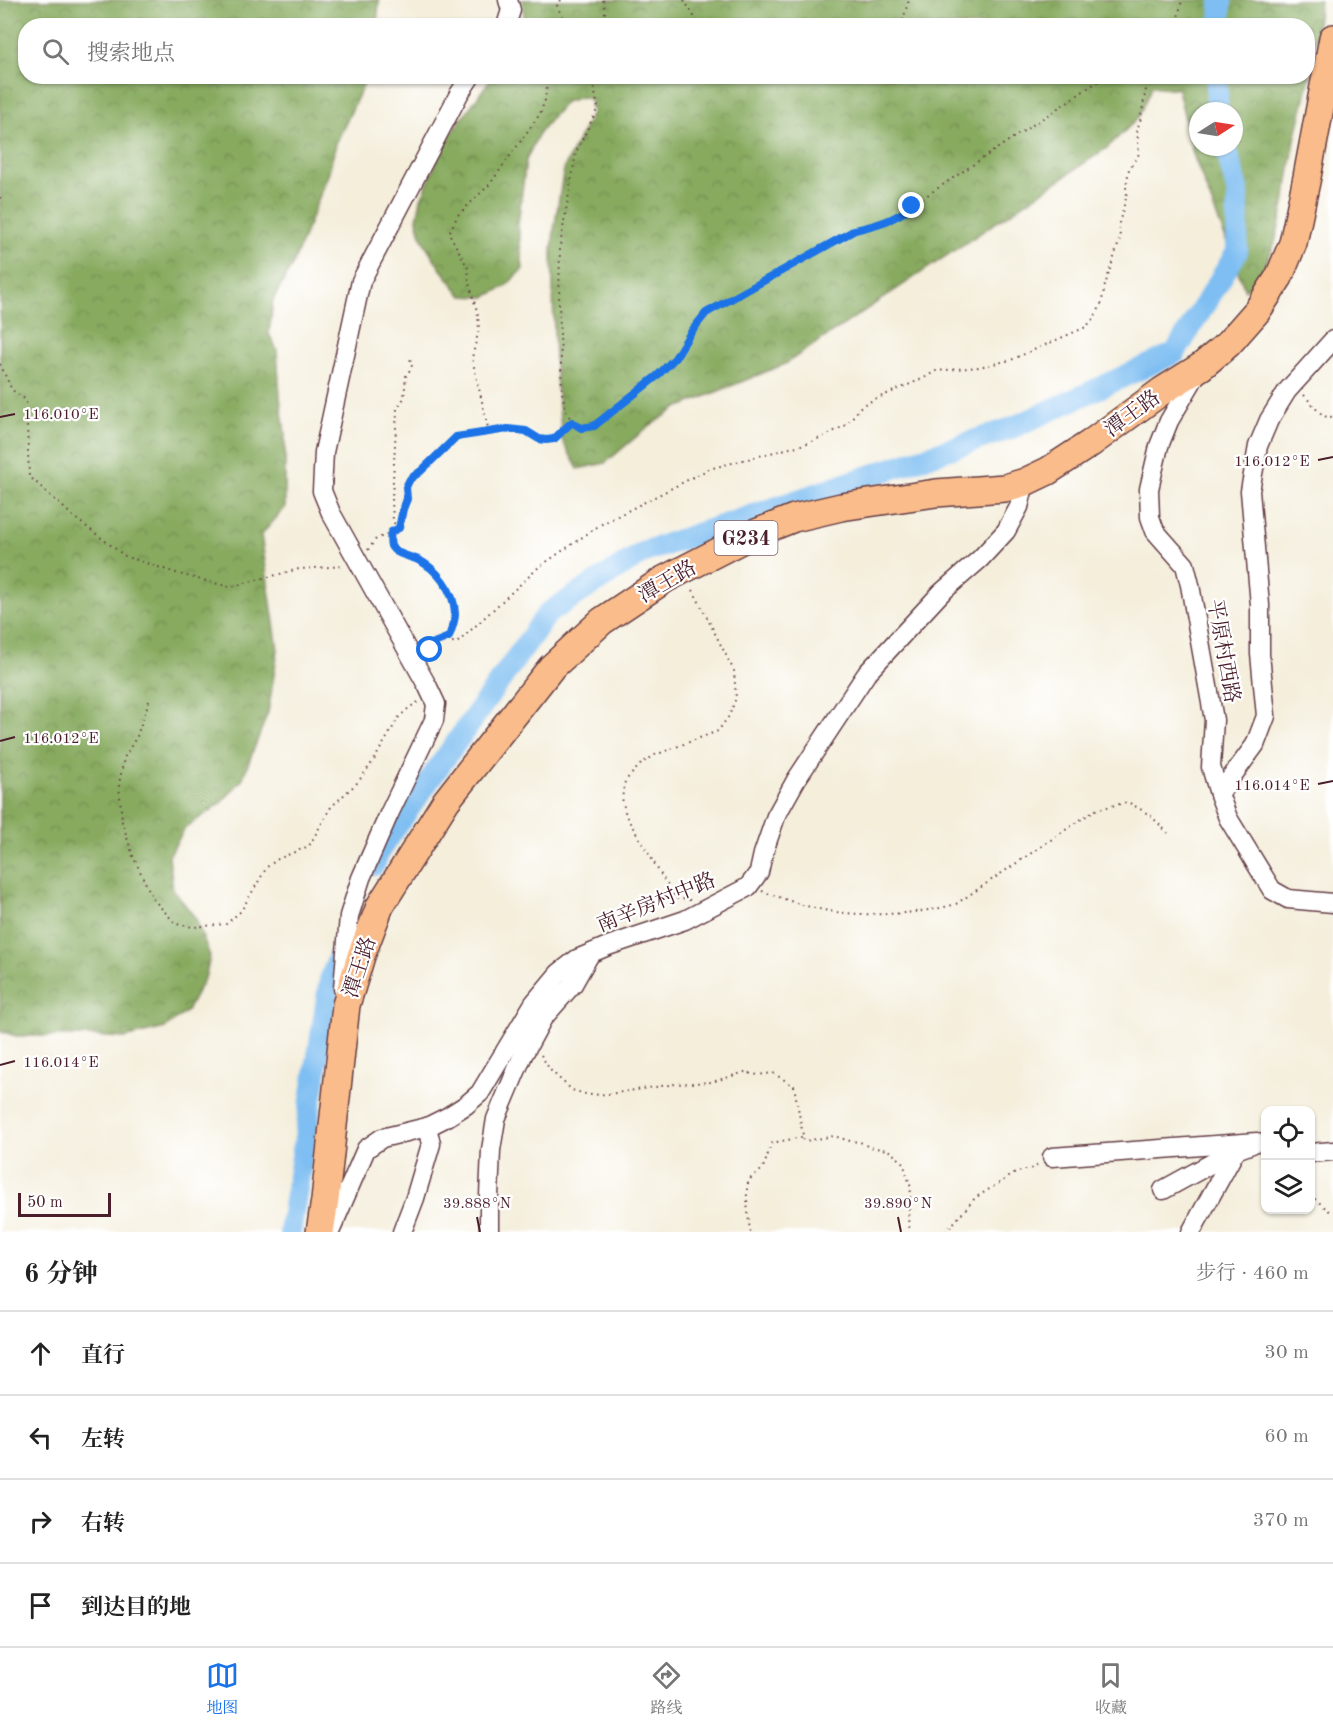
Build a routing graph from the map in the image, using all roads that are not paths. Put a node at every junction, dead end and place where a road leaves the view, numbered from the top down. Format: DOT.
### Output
graph roads {
  1 [pos="508,0"];
  2 [pos="508,18"];
  3 [pos="1333,38"];
  4 [pos="466,84"];
  5 [pos="1333,340"];
  6 [pos="1202,366"];
  7 [pos="1025,482"];
  8 [pos="1219,794"];
  9 [pos="1333,903"];
  10 [pos="590,954"];
  11 [pos="341,1044"];
  12 [pos="427,1127"];
  13 [pos="1261,1142"];
  14 [pos="1261,1142"];
  15 [pos="1236,1150"];
  16 [pos="1333,1151"];
  17 [pos="1315,1153"];
  18 [pos="1052,1157"];
  19 [pos="1163,1190"];
  20 [pos="320,1232"];
  21 [pos="330,1232"];
  22 [pos="402,1232"];
  23 [pos="489,1232"];
  24 [pos="1191,1232"];
  1 -- 2 [label="street"];
  3 -- 6 [label="highway, 潭王路 / G234"];
  4 -- 11 [label="street"];
  5 -- 8 [label="street"];
  6 -- 7 [label="highway, 潭王路 / G234"];
  6 -- 8 [label="street, 平原村西路"];
  7 -- 10 [label="street, 南辛房村中路"];
  7 -- 11 [label="highway, 潭王路 / G234"];
  8 -- 9 [label="street, 平原村西路"];
  10 -- 12 [label="street, 南辛房村中路"];
  10 -- 23 [label="street"];
  11 -- 20 [label="highway, 潭王路 / G234"];
  12 -- 21 [label="street, 南辛房村中路"];
  12 -- 22 [label="street"];
  13 -- 15 [label="street"];
  14 -- 18 [label="street"];
  15 -- 19 [label="street"];
  15 -- 24 [label="street"];
  16 -- 17 [label="street"];
}
